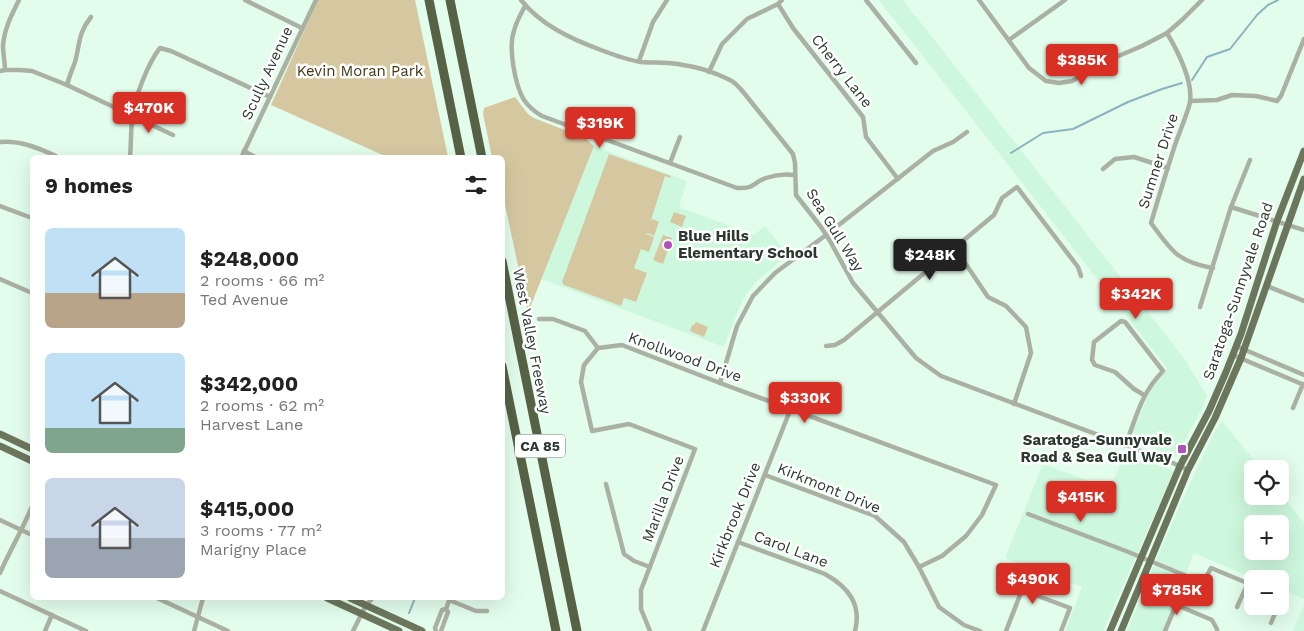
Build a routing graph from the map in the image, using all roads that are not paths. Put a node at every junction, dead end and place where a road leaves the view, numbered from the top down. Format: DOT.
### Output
graph roads {
  1 [pos="19,0"];
  2 [pos="245,0"];
  3 [pos="316,0"];
  4 [pos="429,0"];
  5 [pos="450,0"];
  6 [pos="521,0"];
  7 [pos="667,0"];
  8 [pos="782,0"];
  9 [pos="866,0"];
  10 [pos="979,0"];
  11 [pos="1065,0"];
  12 [pos="1202,0"];
  13 [pos="778,4"];
  14 [pos="525,6"];
  15 [pos="91,17"];
  16 [pos="302,28"];
  17 [pos="1167,33"];
  18 [pos="1304,39"];
  19 [pos="1009,40"];
  20 [pos="640,61"];
  21 [pos="916,64"];
  22 [pos="3,71"];
  23 [pos="709,72"];
  24 [pos="67,85"];
  25 [pos="270,97"];
  26 [pos="1190,101"];
  27 [pos="132,116"];
  28 [pos="967,132"];
  29 [pos="173,134"];
  30 [pos="680,137"];
  31 [pos="0,142"];
  32 [pos="244,151"];
  33 [pos="1304,151"];
  34 [pos="54,155"];
  35 [pos="130,155"];
  36 [pos="242,155"];
  37 [pos="251,155"];
  38 [pos="460,155"];
  39 [pos="481,155"];
  40 [pos="1250,160"];
  41 [pos="670,163"];
  42 [pos="1168,168"];
  43 [pos="1103,169"];
  44 [pos="794,175"];
  45 [pos="898,179"];
  46 [pos="1304,179"];
  47 [pos="0,206"];
  48 [pos="1231,207"];
  49 [pos="30,217"];
  50 [pos="1277,222"];
  51 [pos="1288,225"];
  52 [pos="1304,230"];
  53 [pos="826,235"];
  54 [pos="955,248"];
  55 [pos="1212,268"];
  56 [pos="505,276"];
  57 [pos="1081,276"];
  58 [pos="0,279"];
  59 [pos="1267,286"];
  60 [pos="30,292"];
  61 [pos="1304,301"];
  62 [pos="1200,307"];
  63 [pos="878,313"];
  64 [pos="538,319"];
  65 [pos="826,346"];
  66 [pos="1236,346"];
  67 [pos="598,348"];
  68 [pos="1244,350"];
  69 [pos="1233,355"];
  70 [pos="1241,358"];
  71 [pos="1291,370"];
  72 [pos="1304,375"];
  73 [pos="1288,378"];
  74 [pos="505,381"];
  75 [pos="720,383"];
  76 [pos="1303,384"];
  77 [pos="1144,395"];
  78 [pos="1014,404"];
  79 [pos="791,408"];
  80 [pos="1293,408"];
  81 [pos="0,434"];
  82 [pos="0,446"];
  83 [pos="1125,446"];
  84 [pos="30,448"];
  85 [pos="30,460"];
  86 [pos="1180,466"];
  87 [pos="1188,470"];
  88 [pos="765,475"];
  89 [pos="606,484"];
  90 [pos="30,511"];
  91 [pos="1028,514"];
  92 [pos="0,520"];
  93 [pos="22,530"];
  94 [pos="30,534"];
  95 [pos="738,542"];
  96 [pos="1141,558"];
  97 [pos="1150,561"];
  98 [pos="650,567"];
  99 [pos="919,567"];
  100 [pos="0,573"];
  101 [pos="1244,581"];
  102 [pos="1204,582"];
  103 [pos="1010,585"];
  104 [pos="1139,589"];
  105 [pos="1022,590"];
  106 [pos="0,591"];
  107 [pos="1203,593"];
  108 [pos="1244,596"];
  109 [pos="161,600"];
  110 [pos="202,600"];
  111 [pos="331,600"];
  112 [pos="450,600"];
  113 [pos="452,600"];
  114 [pos="366,601"];
  115 [pos="1176,605"];
  116 [pos="1238,607"];
  117 [pos="446,609"];
  118 [pos="487,611"];
  119 [pos="361,614"];
  120 [pos="52,615"];
  121 [pos="1274,615"];
  122 [pos="197,617"];
  123 [pos="1271,623"];
  124 [pos="46,631"];
  125 [pos="86,631"];
  126 [pos="194,631"];
  127 [pos="228,631"];
  128 [pos="353,631"];
  129 [pos="398,631"];
  130 [pos="422,631"];
  131 [pos="436,631"];
  132 [pos="441,631"];
  133 [pos="556,631"];
  134 [pos="576,631"];
  135 [pos="650,631"];
  136 [pos="702,631"];
  137 [pos="855,631"];
  138 [pos="980,631"];
  139 [pos="1006,631"];
  140 [pos="1061,631"];
  141 [pos="1110,631"];
  142 [pos="1121,631"];
  143 [pos="1165,631"];
  144 [pos="1217,631"];
  1 -- 22 [label="street"];
  2 -- 16 [label="street"];
  3 -- 16 [label="street, Scully Avenue"];
  4 -- 38 [label="highway"];
  5 -- 39 [label="highway"];
  6 -- 14 [label="street, Sea Gull Way"];
  7 -- 20 [label="street"];
  8 -- 13 [label="street"];
  9 -- 21 [label="street"];
  10 -- 19 [label="street"];
  11 -- 19 [label="street"];
  12 -- 17 [label="street"];
  13 -- 23 [label="street"];
  13 -- 45 [label="street, Cherry Lane"];
  14 -- 20 [label="street, Sea Gull Way"];
  14 -- 41 [label="street"];
  15 -- 24 [label="street"];
  16 -- 25 [label="street, Scully Avenue"];
  17 -- 19 [label="street"];
  17 -- 26 [label="street, Sumner Drive"];
  18 -- 26 [label="street"];
  20 -- 23 [label="street, Sea Gull Way"];
  22 -- 24 [label="street"];
  23 -- 44 [label="street, Sea Gull Way"];
  24 -- 27 [label="street"];
  25 -- 27 [label="street"];
  25 -- 32 [label="street, Scully Avenue"];
  26 -- 42 [label="street, Sumner Drive"];
  27 -- 29 [label="street"];
  27 -- 35 [label="street"];
  28 -- 45 [label="street"];
  30 -- 41 [label="street"];
  31 -- 34 [label="street"];
  32 -- 36 [label="street, Scully Avenue"];
  32 -- 37 [label="street"];
  33 -- 50 [label="main road, Saratoga-Sunnyvale Road"];
  40 -- 48 [label="street"];
  41 -- 44 [label="street"];
  42 -- 43 [label="street"];
  42 -- 55 [label="street, Sumner Drive"];
  44 -- 53 [label="street, Sea Gull Way"];
  45 -- 53 [label="street"];
  46 -- 51 [label="main road, Saratoga-Sunnyvale Road"];
  47 -- 49 [label="street"];
  48 -- 50 [label="street"];
  48 -- 55 [label="street"];
  50 -- 51 [label="street"];
  50 -- 66 [label="main road, Saratoga-Sunnyvale Road"];
  51 -- 52 [label="street"];
  51 -- 59 [label="main road, Saratoga-Sunnyvale Road"];
  53 -- 63 [label="street, Sea Gull Way"];
  53 -- 75 [label="street"];
  54 -- 57 [label="street"];
  54 -- 63 [label="street"];
  54 -- 78 [label="street"];
  55 -- 62 [label="street"];
  56 -- 134 [label="highway, West Valley Freeway / CA 85"];
  58 -- 60 [label="street"];
  59 -- 61 [label="street"];
  59 -- 68 [label="main road, Saratoga-Sunnyvale Road"];
  63 -- 65 [label="street"];
  63 -- 78 [label="street, Sea Gull Way"];
  64 -- 67 [label="street"];
  66 -- 68 [label="street"];
  66 -- 69 [label="main road, Saratoga-Sunnyvale Road"];
  67 -- 75 [label="street, Knollwood Drive"];
  67 -- 98 [label="street, Marilla Drive"];
  68 -- 70 [label="main road, Saratoga-Sunnyvale Road"];
  68 -- 71 [label="street"];
  69 -- 70 [label="street"];
  69 -- 86 [label="main road, Saratoga-Sunnyvale Road"];
  70 -- 73 [label="street"];
  70 -- 87 [label="main road, Saratoga-Sunnyvale Road"];
  71 -- 72 [label="street"];
  71 -- 73 [label="street"];
  73 -- 76 [label="street"];
  74 -- 133 [label="highway, CA 85"];
  75 -- 79 [label="street, Knollwood Drive"];
  76 -- 80 [label="street"];
  77 -- 77 [label="street"];
  77 -- 83 [label="street"];
  78 -- 83 [label="street, Sea Gull Way"];
  79 -- 88 [label="street, Kirkbrook Drive"];
  79 -- 99 [label="street, Knollwood Drive"];
  81 -- 84 [label="main road"];
  82 -- 85 [label="main road"];
  83 -- 86 [label="street, Sea Gull Way"];
  86 -- 87 [label="street, Sea Gull Way"];
  86 -- 96 [label="main road, Saratoga-Sunnyvale Road"];
  87 -- 97 [label="main road, Saratoga-Sunnyvale Road"];
  88 -- 95 [label="street, Kirkbrook Drive"];
  88 -- 99 [label="street, Kirkmont Drive"];
  89 -- 98 [label="street"];
  90 -- 93 [label="street"];
  91 -- 96 [label="street"];
  92 -- 93 [label="street"];
  93 -- 94 [label="street"];
  93 -- 100 [label="street"];
  95 -- 136 [label="street, Kirkbrook Drive"];
  95 -- 137 [label="street, Carol Lane"];
  96 -- 97 [label="street"];
  96 -- 141 [label="main road, Saratoga-Sunnyvale Road"];
  97 -- 102 [label="street"];
  97 -- 104 [label="main road, Saratoga-Sunnyvale Road"];
  98 -- 135 [label="street, Marilla Drive"];
  99 -- 138 [label="street, Kirkmont Drive"];
  101 -- 102 [label="street"];
  102 -- 107 [label="street"];
  103 -- 105 [label="street"];
  104 -- 115 [label="street"];
  104 -- 142 [label="main road, Saratoga-Sunnyvale Road"];
  105 -- 139 [label="street"];
  105 -- 140 [label="street"];
  106 -- 120 [label="street"];
  108 -- 116 [label="street"];
  109 -- 122 [label="street"];
  110 -- 122 [label="street"];
  111 -- 119 [label="main road"];
  112 -- 117 [label="street"];
  113 -- 118 [label="street"];
  114 -- 119 [label="street"];
  114 -- 130 [label="main road"];
  115 -- 143 [label="street"];
  115 -- 144 [label="street"];
  117 -- 131 [label="street"];
  117 -- 132 [label="street"];
  119 -- 128 [label="street"];
  119 -- 129 [label="main road"];
  120 -- 124 [label="street"];
  120 -- 125 [label="street"];
  121 -- 123 [label="street"];
  122 -- 126 [label="street"];
  122 -- 127 [label="street"];
}
